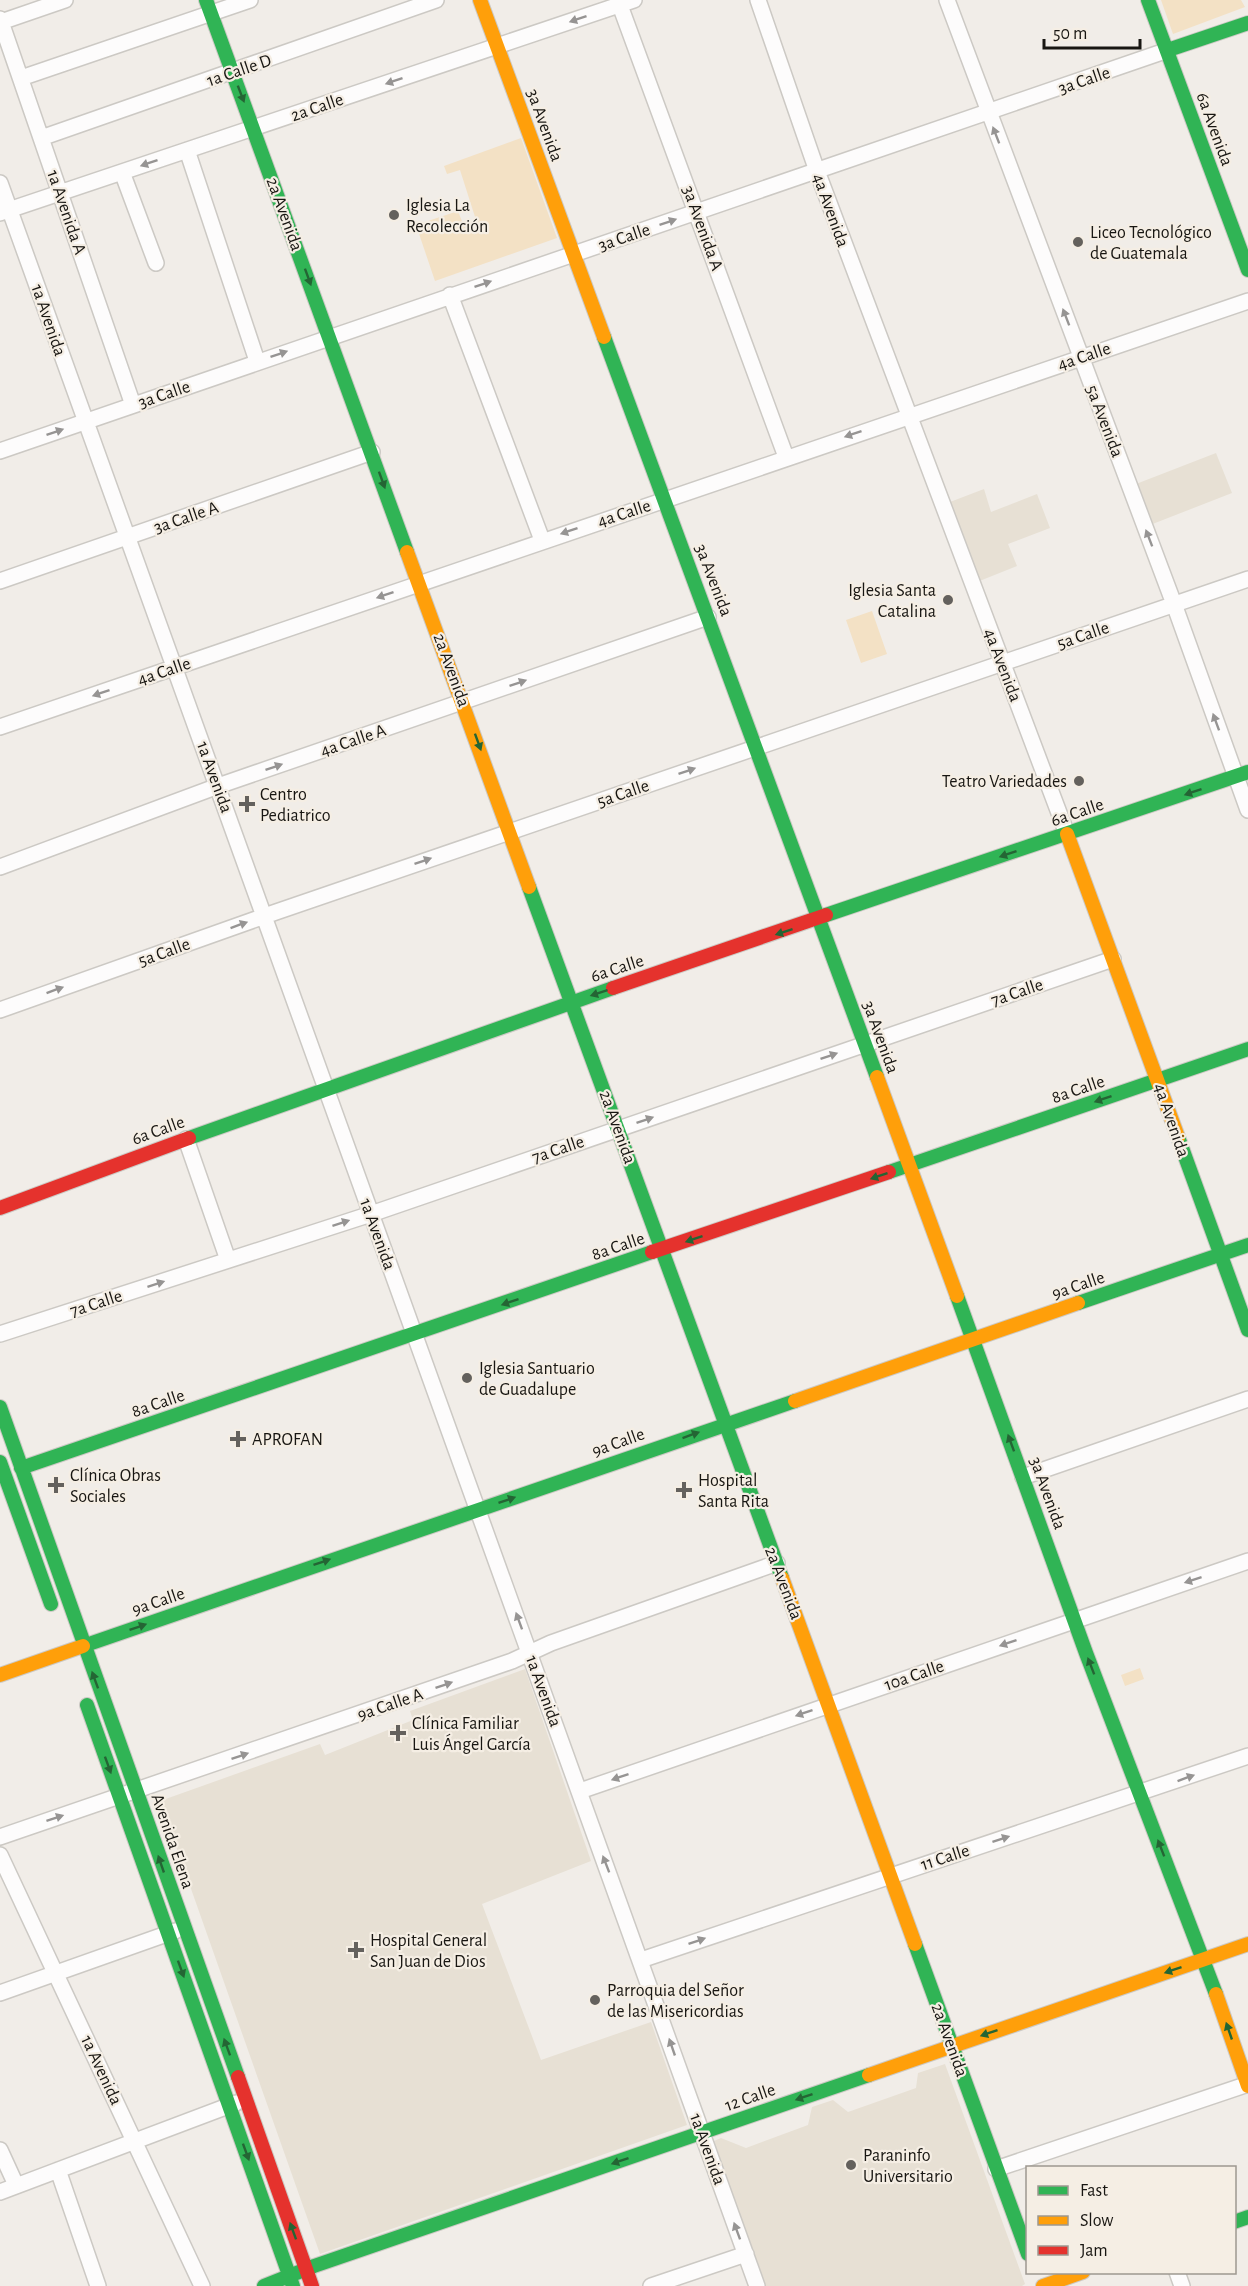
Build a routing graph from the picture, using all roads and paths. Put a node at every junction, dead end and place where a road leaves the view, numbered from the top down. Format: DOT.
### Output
graph roads {
  1 [pos="64,0"];
  2 [pos="250,0"];
  3 [pos="436,0"];
  4 [pos="480,0"];
  5 [pos="758,0"];
  6 [pos="947,0"];
  7 [pos="1148,0"];
  8 [pos="624,2"];
  9 [pos="209,7"];
  10 [pos="1,20"];
  11 [pos="1248,23"];
  12 [pos="497,46"];
  13 [pos="1167,50"];
  14 [pos="233,73"];
  15 [pos="21,78"];
  16 [pos="988,114"];
  17 [pos="254,128"];
  18 [pos="41,138"];
  19 [pos="188,150"];
  20 [pos="817,171"];
  21 [pos="122,172"];
  22 [pos="0,183"];
  23 [pos="60,193"];
  24 [pos="5,212"];
  25 [pos="698,212"];
  26 [pos="573,254"];
  27 [pos="156,262"];
  28 [pos="1248,270"];
  29 [pos="450,295"];
  30 [pos="1248,301"];
  31 [pos="329,336"];
  32 [pos="1081,357"];
  33 [pos="257,361"];
  34 [pos="133,405"];
  35 [pos="908,415"];
  36 [pos="84,422"];
  37 [pos="0,451"];
  38 [pos="372,452"];
  39 [pos="786,457"];
  40 [pos="664,499"];
  41 [pos="126,537"];
  42 [pos="542,540"];
  43 [pos="1248,579"];
  44 [pos="0,581"];
  45 [pos="420,583"];
  46 [pos="1174,604"];
  47 [pos="708,617"];
  48 [pos="1003,663"];
  49 [pos="176,668"];
  50 [pos="464,702"];
  51 [pos="0,727"];
  52 [pos="756,748"];
  53 [pos="1242,775"];
  54 [pos="218,786"];
  55 [pos="1248,810"];
  56 [pos="510,831"];
  57 [pos="1067,834"];
  58 [pos="0,867"];
  59 [pos="265,916"];
  60 [pos="819,920"];
  61 [pos="1113,959"];
  62 [pos="573,1002"];
  63 [pos="0,1010"];
  64 [pos="865,1044"];
  65 [pos="1248,1049"];
  66 [pos="1158,1080"];
  67 [pos="326,1089"];
  68 [pos="619,1129"];
  69 [pos="186,1139"];
  70 [pos="909,1165"];
  71 [pos="0,1208"];
  72 [pos="371,1214"];
  73 [pos="1248,1245"];
  74 [pos="663,1249"];
  75 [pos="1221,1254"];
  76 [pos="228,1260"];
  77 [pos="1248,1330"];
  78 [pos="0,1334"];
  79 [pos="415,1334"];
  80 [pos="973,1341"];
  81 [pos="1248,1399"];
  82 [pos="0,1407"];
  83 [pos="726,1423"];
  84 [pos="21,1468"];
  85 [pos="1,1471"];
  86 [pos="1023,1477"];
  87 [pos="478,1510"];
  88 [pos="1248,1561"];
  89 [pos="777,1563"];
  90 [pos="1074,1620"];
  91 [pos="57,1621"];
  92 [pos="83,1646"];
  93 [pos="530,1653"];
  94 [pos="0,1675"];
  95 [pos="83,1693"];
  96 [pos="829,1705"];
  97 [pos="1248,1756"];
  98 [pos="580,1791"];
  99 [pos="136,1792"];
  100 [pos="1140,1794"];
  101 [pos="120,1797"];
  102 [pos="0,1837"];
  103 [pos="0,1855"];
  104 [pos="890,1875"];
  105 [pos="184,1928"];
  106 [pos="168,1933"];
  107 [pos="1248,1944"];
  108 [pos="1204,1959"];
  109 [pos="641,1960"];
  110 [pos="56,1973"];
  111 [pos="0,1993"];
  112 [pos="952,2046"];
  113 [pos="1248,2085"];
  114 [pos="245,2099"];
  115 [pos="229,2105"];
  116 [pos="702,2132"];
  117 [pos="135,2140"];
  118 [pos="0,2150"];
  119 [pos="996,2169"];
  120 [pos="58,2170"];
  121 [pos="16,2186"];
  122 [pos="0,2192"];
  123 [pos="1026,2249"];
  124 [pos="746,2254"];
  125 [pos="306,2269"];
  126 [pos="1074,2274"];
  127 [pos="291,2281"];
  128 [pos="1039,2282"];
  129 [pos="98,2286"];
  130 [pos="202,2286"];
  131 [pos="264,2286"];
  132 [pos="312,2286"];
  133 [pos="651,2286"];
  134 [pos="757,2286"];
  1 -- 10 [label="street"];
  2 -- 9 [label="street"];
  3 -- 14 [label="street, 1a Calle D"];
  4 -- 12 [label="main road, 3a Avenida"];
  5 -- 20 [label="street, 4a Avenida"];
  6 -- 16 [label="street, 5a Avenida"];
  7 -- 13 [label="main road, 6a Avenida"];
  8 -- 12 [label="street, 2a Calle, one-way"];
  8 -- 25 [label="street, 3a Avenida A"];
  9 -- 14 [label="main road, 2a Avenida"];
  9 -- 15 [label="street"];
  10 -- 15 [label="street, 1a Avenida A"];
  11 -- 13 [label="main road, 3a Calle"];
  12 -- 17 [label="street, 2a Calle, one-way"];
  12 -- 26 [label="main road, 3a Avenida"];
  13 -- 16 [label="street, 3a Calle"];
  13 -- 28 [label="main road, 6a Avenida"];
  14 -- 17 [label="main road, 2a Avenida, one-way"];
  14 -- 18 [label="street, 1a Calle D"];
  15 -- 18 [label="street, 1a Avenida A"];
  16 -- 20 [label="street, 3a Calle"];
  32 -- 16 [label="street, 5a Avenida, one-way"];
  17 -- 19 [label="street, 2a Calle"];
  17 -- 31 [label="main road, 2a Avenida, one-way"];
  18 -- 23 [label="street, 1a Avenida A"];
  19 -- 21 [label="street, 2a Calle, one-way"];
  19 -- 33 [label="street"];
  20 -- 25 [label="street, 3a Calle"];
  20 -- 35 [label="street, 4a Avenida"];
  21 -- 23 [label="street, 2a Calle"];
  21 -- 27 [label="street"];
  22 -- 24 [label="street, 1a Avenida"];
  23 -- 24 [label="street, 2a Calle"];
  23 -- 34 [label="street, 1a Avenida A"];
  24 -- 36 [label="street, 1a Avenida"];
  26 -- 25 [label="street, 3a Calle, one-way"];
  25 -- 39 [label="street, 3a Avenida A"];
  29 -- 26 [label="street, 3a Calle, one-way"];
  26 -- 40 [label="main road, 3a Avenida"];
  29 -- 31 [label="street, 3a Calle"];
  29 -- 42 [label="street"];
  30 -- 32 [label="street, 4a Calle"];
  33 -- 31 [label="street, 3a Calle, one-way"];
  31 -- 38 [label="main road, 2a Avenida"];
  32 -- 35 [label="street, 4a Calle"];
  46 -- 32 [label="street, 5a Avenida, one-way"];
  33 -- 34 [label="street, 3a Calle"];
  34 -- 36 [label="street, 3a Calle"];
  35 -- 39 [label="street, 4a Calle, one-way"];
  35 -- 48 [label="street, 4a Avenida"];
  37 -- 36 [label="street, 3a Calle, one-way"];
  36 -- 41 [label="street, 1a Avenida"];
  38 -- 41 [label="street, 3a Calle A"];
  38 -- 45 [label="main road, 2a Avenida, one-way"];
  39 -- 40 [label="street, 4a Calle"];
  40 -- 42 [label="street, 4a Calle, one-way"];
  40 -- 47 [label="main road, 3a Avenida"];
  41 -- 44 [label="street, 3a Calle A"];
  41 -- 49 [label="street, 1a Avenida"];
  42 -- 45 [label="street, 4a Calle"];
  43 -- 46 [label="street, 5a Calle"];
  45 -- 49 [label="street, 4a Calle, one-way"];
  45 -- 50 [label="main road, 2a Avenida"];
  46 -- 48 [label="street, 5a Calle"];
  53 -- 46 [label="street, 5a Avenida, one-way"];
  50 -- 47 [label="street, 4a Calle A, one-way"];
  47 -- 52 [label="main road, 3a Avenida"];
  48 -- 52 [label="street, 5a Calle"];
  48 -- 57 [label="street, 4a Avenida"];
  49 -- 51 [label="street, 4a Calle, one-way"];
  49 -- 54 [label="street, 1a Avenida"];
  54 -- 50 [label="street, 4a Calle A, one-way"];
  50 -- 56 [label="main road, 2a Avenida, one-way"];
  56 -- 52 [label="street, 5a Calle, one-way"];
  52 -- 60 [label="main road, 3a Avenida"];
  53 -- 55 [label="street, 5a Avenida"];
  53 -- 57 [label="main road, 6a Calle, one-way"];
  54 -- 58 [label="street, 4a Calle A"];
  54 -- 59 [label="street, 1a Avenida"];
  59 -- 56 [label="street, 5a Calle, one-way"];
  56 -- 62 [label="main road, 2a Avenida"];
  57 -- 60 [label="main road, 6a Calle, one-way"];
  57 -- 61 [label="main road, 4a Avenida"];
  63 -- 59 [label="street, 5a Calle, one-way"];
  59 -- 67 [label="street, 1a Avenida"];
  60 -- 62 [label="main road, 6a Calle, one-way"];
  60 -- 64 [label="main road, 3a Avenida"];
  61 -- 64 [label="street, 7a Calle"];
  61 -- 66 [label="main road, 4a Avenida"];
  62 -- 67 [label="main road, 6a Calle"];
  62 -- 68 [label="main road, 2a Avenida"];
  68 -- 64 [label="street, 7a Calle, one-way"];
  64 -- 70 [label="main road, 3a Avenida"];
  65 -- 66 [label="main road, 8a Calle"];
  66 -- 70 [label="main road, 8a Calle, one-way"];
  66 -- 75 [label="main road, 4a Avenida"];
  67 -- 69 [label="main road, 6a Calle"];
  67 -- 72 [label="street, 1a Avenida"];
  68 -- 72 [label="street, 7a Calle"];
  68 -- 74 [label="main road, 2a Avenida"];
  69 -- 71 [label="main road, 6a Calle"];
  69 -- 76 [label="street"];
  70 -- 74 [label="main road, 8a Calle, one-way"];
  70 -- 80 [label="main road, 3a Avenida"];
  76 -- 72 [label="street, 7a Calle, one-way"];
  72 -- 79 [label="street, 1a Avenida"];
  73 -- 75 [label="main road, 9a Calle"];
  74 -- 79 [label="main road, 8a Calle, one-way"];
  74 -- 83 [label="main road, 2a Avenida"];
  75 -- 77 [label="main road, 4a Avenida"];
  75 -- 80 [label="main road, 9a Calle"];
  78 -- 76 [label="street, 7a Calle, one-way"];
  79 -- 84 [label="main road, 8a Calle"];
  79 -- 87 [label="street, 1a Avenida"];
  80 -- 83 [label="main road, 9a Calle"];
  86 -- 80 [label="main road, 3a Avenida, one-way"];
  81 -- 86 [label="street"];
  82 -- 84 [label="main road, Avenida Elena"];
  87 -- 83 [label="main road, 9a Calle, one-way"];
  83 -- 89 [label="main road, 2a Avenida"];
  84 -- 85 [label="main road, 8a Calle"];
  84 -- 92 [label="main road, Avenida Elena"];
  85 -- 91 [label="main road"];
  86 -- 90 [label="main road, 3a Avenida"];
  92 -- 87 [label="main road, 9a Calle, one-way"];
  93 -- 87 [label="street, 1a Avenida, one-way"];
  88 -- 90 [label="street, 10a Calle, one-way"];
  89 -- 93 [label="street, 9a Calle A"];
  89 -- 96 [label="main road, 2a Avenida"];
  90 -- 96 [label="street, 10a Calle, one-way"];
  100 -- 90 [label="main road, 3a Avenida, one-way"];
  92 -- 94 [label="main road, 9a Calle"];
  99 -- 92 [label="main road, Avenida Elena, one-way"];
  93 -- 98 [label="street, 1a Avenida"];
  99 -- 93 [label="street, 9a Calle A, one-way"];
  95 -- 101 [label="main road, Avenida Elena, one-way"];
  96 -- 98 [label="street, 10a Calle, one-way"];
  96 -- 104 [label="main road, 2a Avenida"];
  100 -- 97 [label="street, 11 Calle, one-way"];
  109 -- 98 [label="street, 1a Avenida, one-way"];
  99 -- 101 [label="street, 9a Calle A"];
  105 -- 99 [label="main road, Avenida Elena, one-way"];
  104 -- 100 [label="street, 11 Calle, one-way"];
  108 -- 100 [label="main road, 3a Avenida, one-way"];
  102 -- 101 [label="street, 9a Calle A, one-way"];
  101 -- 106 [label="main road, Avenida Elena"];
  103 -- 110 [label="street, 1a Avenida"];
  109 -- 104 [label="street, 11 Calle, one-way"];
  104 -- 112 [label="main road, 2a Avenida"];
  105 -- 106 [label="street"];
  114 -- 105 [label="main road, Avenida Elena, one-way"];
  106 -- 110 [label="street"];
  106 -- 115 [label="main road, Avenida Elena, one-way"];
  107 -- 108 [label="main road, 12 Calle"];
  108 -- 112 [label="main road, 12 Calle, one-way"];
  113 -- 108 [label="main road, 3a Avenida, one-way"];
  116 -- 109 [label="street, 1a Avenida, one-way"];
  110 -- 111 [label="street"];
  110 -- 117 [label="street, 1a Avenida"];
  112 -- 116 [label="main road, 12 Calle, one-way"];
  112 -- 119 [label="main road, 2a Avenida"];
  113 -- 119 [label="street"];
  114 -- 115 [label="street"];
  125 -- 114 [label="main road, Avenida Elena, one-way"];
  115 -- 117 [label="street"];
  115 -- 127 [label="main road, Avenida Elena, one-way"];
  124 -- 116 [label="street, 1a Avenida, one-way"];
  116 -- 125 [label="main road, 12 Calle, one-way"];
  117 -- 120 [label="street"];
  117 -- 130 [label="street, 1a Avenida"];
  118 -- 121 [label="street"];
  119 -- 123 [label="main road, 2a Avenida"];
  120 -- 121 [label="street"];
  120 -- 129 [label="street"];
  121 -- 122 [label="street"];
  124 -- 133 [label="street"];
  124 -- 134 [label="street, 1a Avenida"];
  125 -- 127 [label="main road, 12 Calle"];
  125 -- 132 [label="main road, Avenida Elena"];
  126 -- 128 [label="main road"];
  127 -- 131 [label="main road, 12 Calle"];
}
